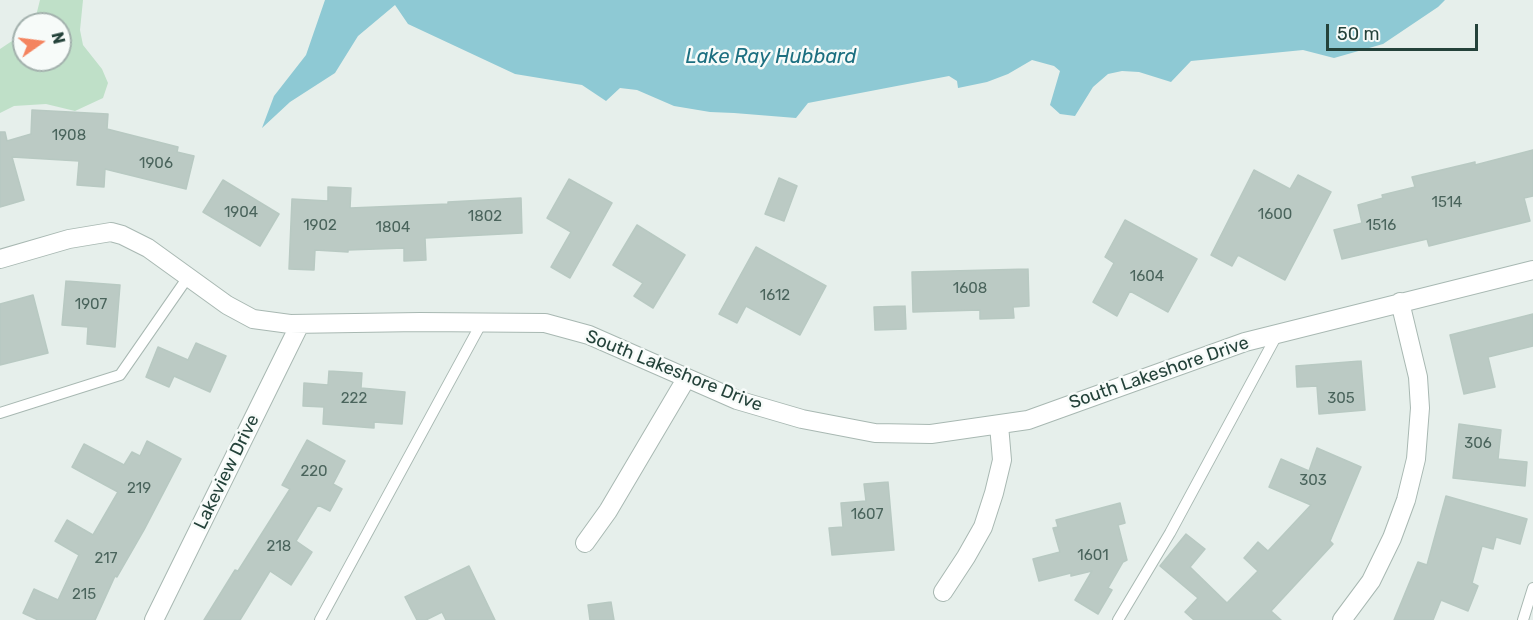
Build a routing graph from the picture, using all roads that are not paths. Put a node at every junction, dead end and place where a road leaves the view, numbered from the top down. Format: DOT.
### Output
graph roads {
  1 [pos="0,259"];
  2 [pos="1533,270"];
  3 [pos="188,277"];
  4 [pos="1400,302"];
  5 [pos="482,322"];
  6 [pos="300,324"];
  7 [pos="1278,333"];
  8 [pos="686,379"];
  9 [pos="0,413"];
  10 [pos="999,425"];
  11 [pos="585,543"];
  12 [pos="1533,588"];
  13 [pos="944,592"];
  14 [pos="1347,618"];
  15 [pos="154,620"];
  16 [pos="320,620"];
  17 [pos="1118,620"];
  18 [pos="1523,620"];
  1 -- 3 [label="street, South Lakeshore Drive"];
  2 -- 4 [label="street, South Lakeshore Drive"];
  3 -- 6 [label="street, South Lakeshore Drive"];
  3 -- 9 [label="lane"];
  4 -- 7 [label="street, South Lakeshore Drive"];
  4 -- 14 [label="street"];
  5 -- 6 [label="street, South Lakeshore Drive"];
  5 -- 8 [label="street, South Lakeshore Drive"];
  5 -- 16 [label="lane"];
  6 -- 15 [label="street, Lakeview Drive"];
  7 -- 10 [label="street, South Lakeshore Drive"];
  7 -- 17 [label="lane"];
  8 -- 10 [label="street, South Lakeshore Drive"];
  8 -- 11 [label="street"];
  10 -- 13 [label="street"];
  12 -- 18 [label="lane"];
}
